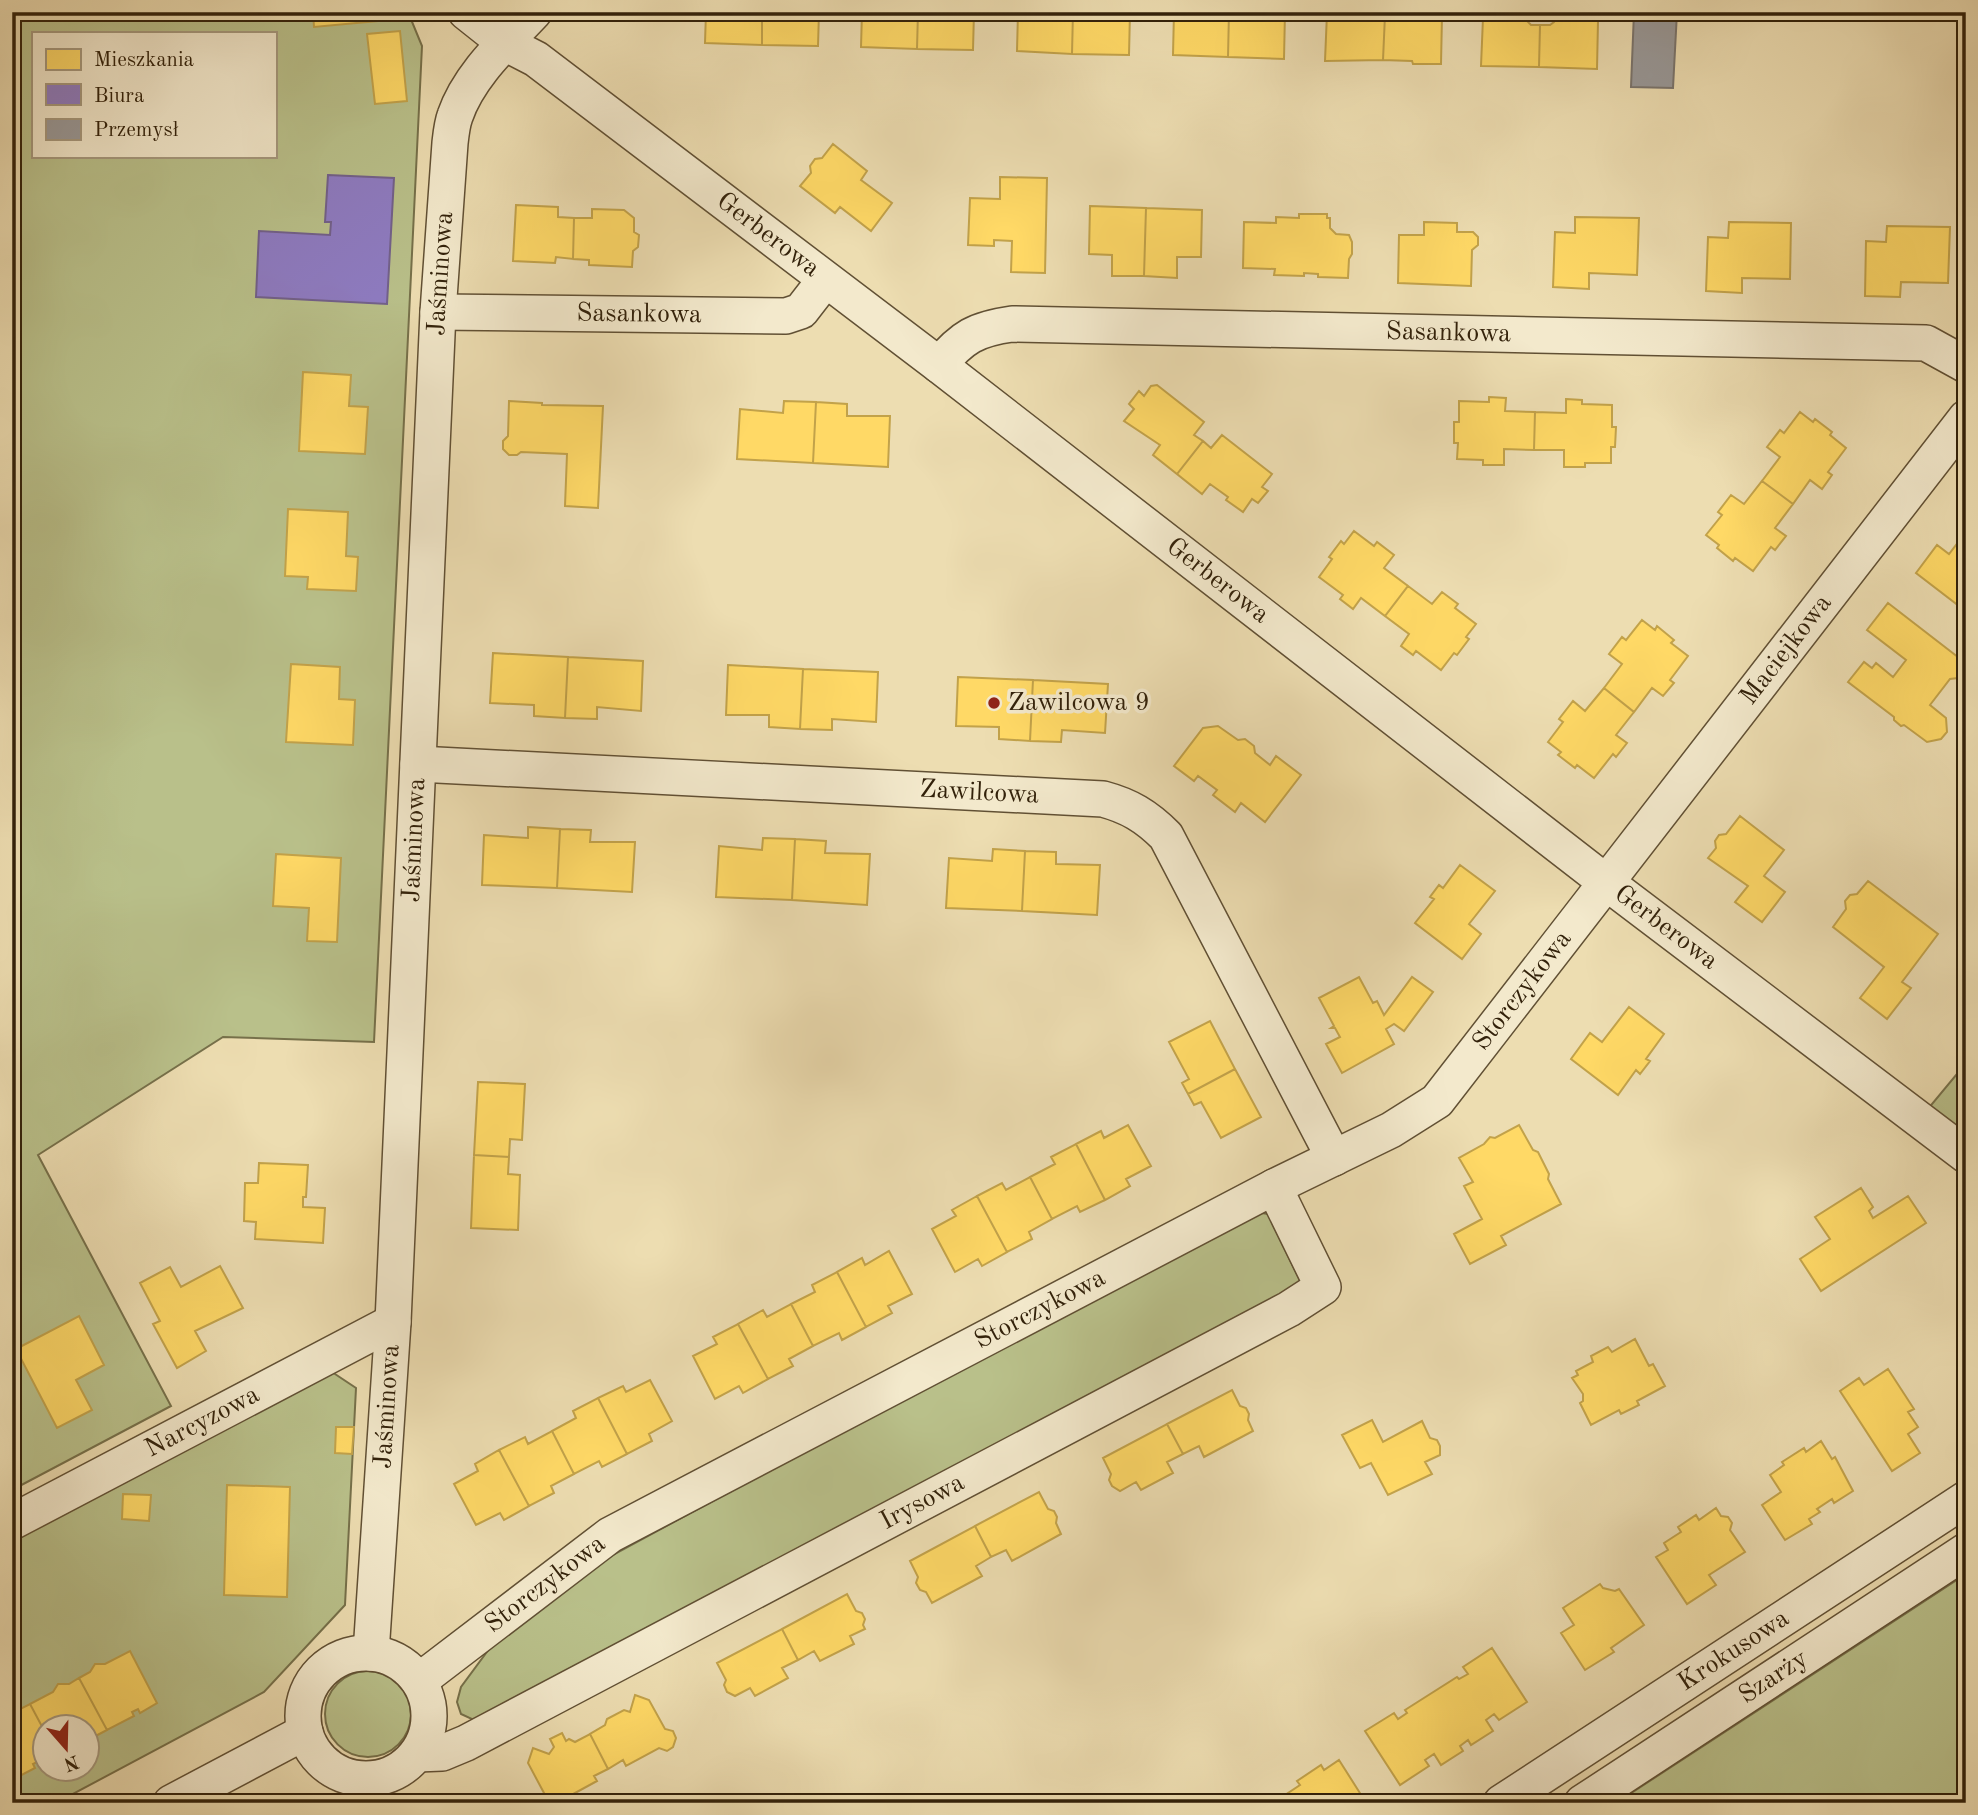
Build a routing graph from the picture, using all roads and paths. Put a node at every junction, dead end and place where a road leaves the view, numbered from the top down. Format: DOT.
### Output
graph roads {
  1 [pos="466,12"];
  2 [pos="534,12"];
  3 [pos="505,43"];
  4 [pos="825,280"];
  5 [pos="438,312"];
  6 [pos="939,365"];
  7 [pos="1966,365"];
  8 [pos="1966,418"];
  9 [pos="418,764"];
  10 [pos="1607,883"];
  11 [pos="1966,1156"];
  12 [pos="1334,1158"];
  13 [pos="1274,1187"];
  14 [pos="393,1322"];
  15 [pos="1966,1499"];
  16 [pos="12,1522"];
  17 [pos="1966,1551"];
  18 [pos="371,1653"];
  19 [pos="419,1681"];
  20 [pos="305,1732"];
  21 [pos="417,1754"];
  22 [pos="365,1791"];
  23 [pos="171,1803"];
  24 [pos="1501,1803"];
  25 [pos="1582,1803"];
  1 -- 3 [label="street, Gerberowa"];
  2 -- 3 [label="street, Jaśminowa"];
  3 -- 4 [label="street, Gerberowa"];
  3 -- 5 [label="street, Jaśminowa"];
  4 -- 5 [label="street, Sasankowa"];
  4 -- 6 [label="street, Gerberowa"];
  5 -- 9 [label="street, Jaśminowa"];
  6 -- 7 [label="street, Sasankowa"];
  6 -- 10 [label="street, Gerberowa"];
  8 -- 10 [label="street, Maciejkowa"];
  9 -- 12 [label="street, Zawilcowa"];
  9 -- 14 [label="street, Jaśminowa"];
  10 -- 11 [label="street, Gerberowa"];
  10 -- 12 [label="street, Storczykowa"];
  12 -- 13 [label="street, Storczykowa"];
  13 -- 19 [label="street, Storczykowa"];
  13 -- 21 [label="street, Irysowa"];
  14 -- 16 [label="street, Narcyzowa"];
  14 -- 18 [label="street, Jaśminowa"];
  15 -- 24 [label="street, Krokusowa"];
  17 -- 25 [label="street, Szarży"];
  18 -- 19 [label="street"];
  18 -- 20 [label="street"];
  19 -- 21 [label="street"];
  20 -- 22 [label="street"];
  20 -- 23 [label="street"];
  21 -- 22 [label="street"];
}
